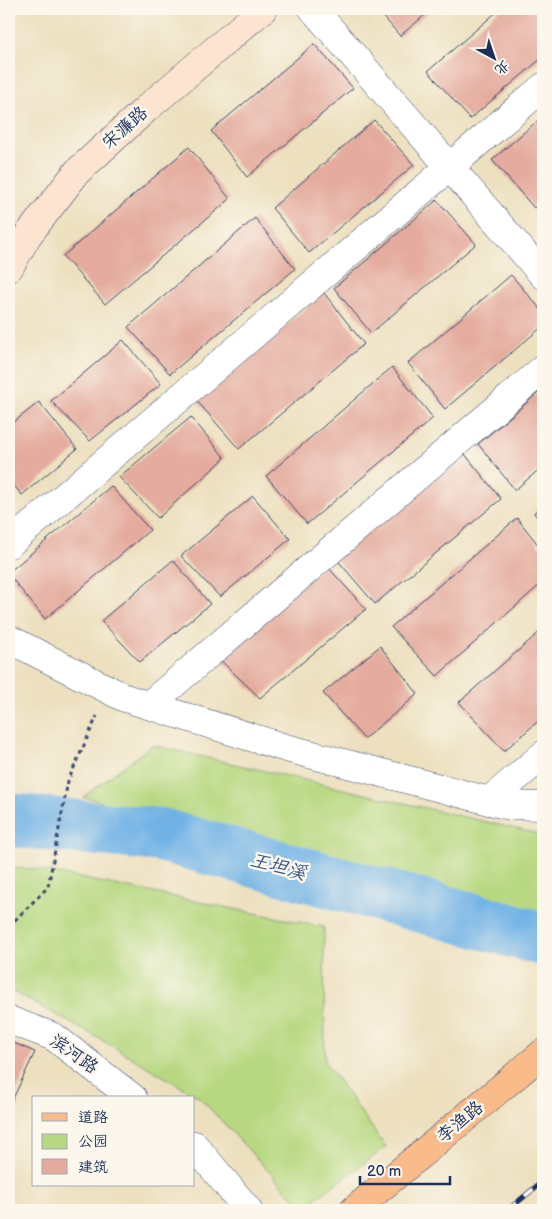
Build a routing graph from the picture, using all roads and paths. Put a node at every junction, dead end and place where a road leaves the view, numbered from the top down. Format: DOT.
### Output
graph roads {
  1 [pos="263,9"];
  2 [pos="313,9"];
  3 [pos="543,87"];
  4 [pos="450,167"];
  5 [pos="9,268"];
  6 [pos="543,275"];
  7 [pos="543,369"];
  8 [pos="9,544"];
  9 [pos="9,639"];
  10 [pos="109,690"];
  11 [pos="149,705"];
  12 [pos="543,755"];
  13 [pos="489,801"];
  14 [pos="543,806"];
  15 [pos="9,926"];
  16 [pos="9,1020"];
  17 [pos="543,1053"];
  18 [pos="130,1096"];
  19 [pos="195,1146"];
  20 [pos="248,1210"];
  21 [pos="354,1210"];
  1 -- 5 [label="street, 宋濂路"];
  2 -- 4 [label="street"];
  3 -- 4 [label="street"];
  4 -- 6 [label="street"];
  4 -- 8 [label="street"];
  7 -- 11 [label="street"];
  9 -- 10 [label="street"];
  10 -- 11 [label="street"];
  10 -- 15 [label="path"];
  11 -- 13 [label="street"];
  12 -- 13 [label="street"];
  13 -- 14 [label="street"];
  16 -- 18 [label="street, 滨河路"];
  17 -- 21 [label="main road, 李渔路"];
  19 -- 20 [label="street"];
}
